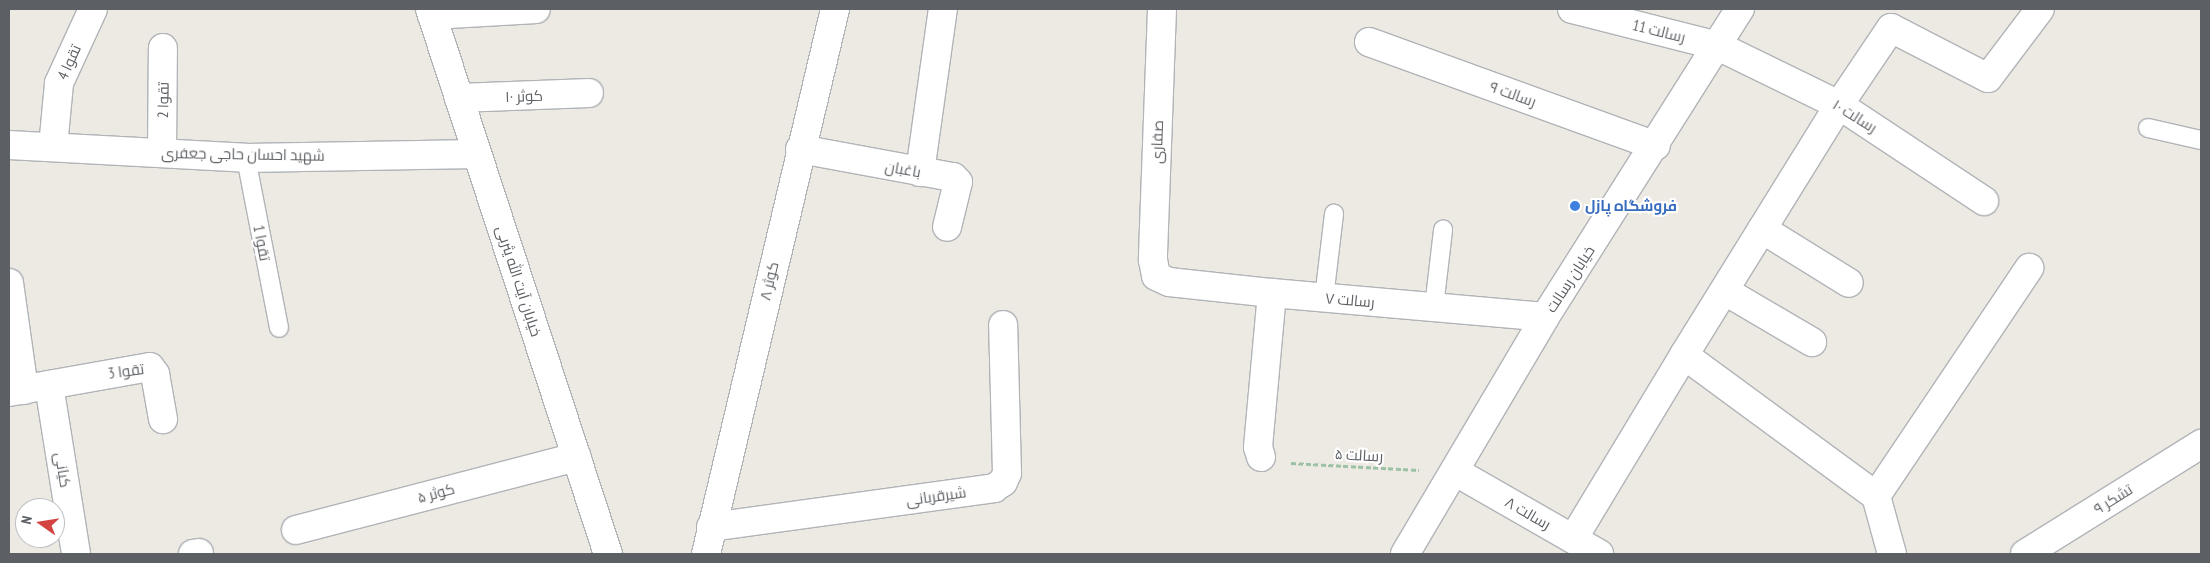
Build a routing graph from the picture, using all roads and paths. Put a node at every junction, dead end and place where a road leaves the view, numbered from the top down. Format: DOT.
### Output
graph roads {
  1 [pos="93,9"];
  2 [pos="536,9"];
  3 [pos="835,9"];
  4 [pos="943,9"];
  5 [pos="1162,9"];
  6 [pos="1572,9"];
  7 [pos="1740,9"];
  8 [pos="2040,9"];
  9 [pos="431,12"];
  10 [pos="1369,42"];
  11 [pos="1718,46"];
  12 [pos="163,48"];
  13 [pos="589,93"];
  14 [pos="459,98"];
  15 [pos="1839,105"];
  16 [pos="2148,128"];
  17 [pos="2201,140"];
  18 [pos="9,145"];
  19 [pos="1656,146"];
  20 [pos="53,147"];
  21 [pos="800,150"];
  22 [pos="162,153"];
  23 [pos="477,154"];
  24 [pos="246,158"];
  25 [pos="920,172"];
  26 [pos="1984,201"];
  27 [pos="1334,214"];
  28 [pos="947,227"];
  29 [pos="1762,229"];
  30 [pos="1443,230"];
  31 [pos="2029,268"];
  32 [pos="1156,276"];
  33 [pos="9,283"];
  34 [pos="1850,284"];
  35 [pos="1725,290"];
  36 [pos="1272,293"];
  37 [pos="1324,298"];
  38 [pos="1434,307"];
  39 [pos="1545,317"];
  40 [pos="1003,325"];
  41 [pos="279,328"];
  42 [pos="1812,342"];
  43 [pos="1684,355"];
  44 [pos="27,389"];
  45 [pos="163,418"];
  46 [pos="2201,444"];
  47 [pos="577,457"];
  48 [pos="1261,457"];
  49 [pos="1456,472"];
  50 [pos="1876,496"];
  51 [pos="711,527"];
  52 [pos="296,530"];
  53 [pos="1573,539"];
  54 [pos="76,554"];
  55 [pos="608,554"];
  56 [pos="706,554"];
  57 [pos="1406,554"];
  58 [pos="1599,554"];
  59 [pos="1892,554"];
  60 [pos="2025,554"];
  1 -- 20 [label="street, تقوا 4"];
  2 -- 9 [label="street"];
  3 -- 21 [label="street, کوثر ۸"];
  4 -- 25 [label="street"];
  5 -- 32 [label="street, صفاری"];
  6 -- 11 [label="street, رسالت 11"];
  7 -- 11 [label="street, خیابان رسالت"];
  8 -- 15 [label="street"];
  9 -- 14 [label="street, خیابان آیت الله یثربی"];
  10 -- 19 [label="street, رسالت ۹"];
  11 -- 15 [label="street, رسالت ۱۰"];
  11 -- 19 [label="street, خیابان رسالت"];
  12 -- 22 [label="street, تقوا 2"];
  13 -- 14 [label="street, کوثر ۱۰"];
  14 -- 23 [label="street, خیابان آیت الله یثربی"];
  15 -- 26 [label="street, رسالت ۱۰"];
  15 -- 29 [label="street"];
  16 -- 17 [label="lane"];
  18 -- 20 [label="street, شهید احسان حاجی جعفری"];
  19 -- 39 [label="street, خیابان رسالت"];
  20 -- 22 [label="street, شهید احسان حاجی جعفری"];
  21 -- 25 [label="street, باغبان"];
  21 -- 51 [label="street, کوثر ۸"];
  22 -- 24 [label="street, شهید احسان حاجی جعفری"];
  23 -- 24 [label="street, شهید احسان حاجی جعفری"];
  23 -- 47 [label="street, خیابان آیت الله یثربی"];
  24 -- 41 [label="lane, تقوا 1"];
  25 -- 28 [label="street, باغبان"];
  27 -- 37 [label="lane"];
  29 -- 34 [label="street"];
  29 -- 35 [label="street"];
  30 -- 38 [label="lane"];
  31 -- 50 [label="street"];
  32 -- 36 [label="street, رسالت ۷"];
  33 -- 44 [label="street, کیانی"];
  35 -- 42 [label="street"];
  35 -- 43 [label="street"];
  36 -- 37 [label="street, رسالت ۷"];
  36 -- 48 [label="street"];
  37 -- 38 [label="street, رسالت ۷"];
  38 -- 39 [label="street, رسالت ۷"];
  39 -- 49 [label="street, خیابان رسالت"];
  40 -- 51 [label="street, شیرقربانی"];
  43 -- 50 [label="street"];
  43 -- 53 [label="street"];
  44 -- 45 [label="street, تقوا 3"];
  44 -- 54 [label="street, کیانی"];
  46 -- 60 [label="street, تشکر ۹"];
  47 -- 52 [label="street, کوثر ۵"];
  47 -- 55 [label="street, خیابان آیت الله یثربی"];
  48 -- 49 [label="path, رسالت ۵"];
  49 -- 53 [label="street, رسالت ۸"];
  49 -- 57 [label="street, خیابان رسالت"];
  50 -- 59 [label="street"];
  51 -- 56 [label="street, کوثر ۸"];
  53 -- 58 [label="street, رسالت ۸"];
}
